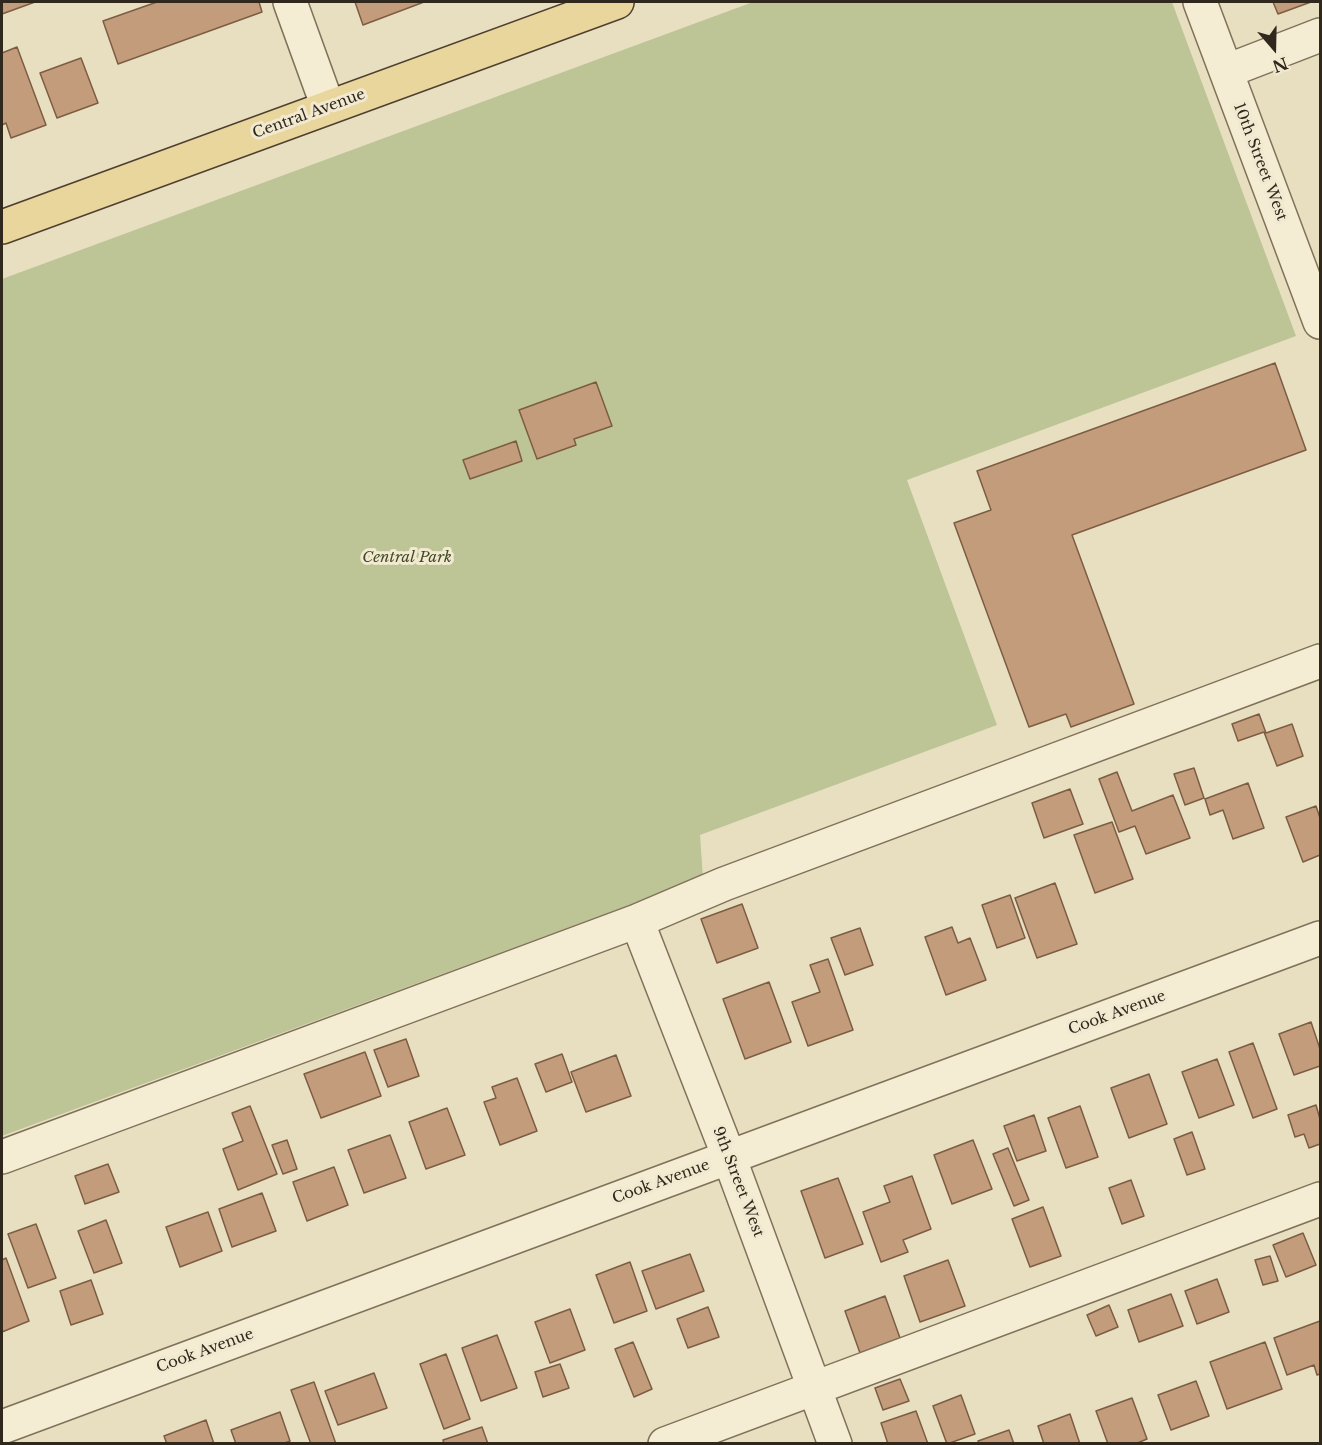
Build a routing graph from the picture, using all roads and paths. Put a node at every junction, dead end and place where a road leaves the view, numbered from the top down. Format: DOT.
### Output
graph roads {
  1 [pos="290,2"];
  2 [pos="617,2"];
  3 [pos="1200,2"];
  4 [pos="1320,35"];
  5 [pos="1227,71"];
  6 [pos="328,107"];
  7 [pos="2,227"];
  8 [pos="1320,317"];
  9 [pos="1320,661"];
  10 [pos="637,921"];
  11 [pos="1320,938"];
  12 [pos="2,1157"];
  13 [pos="729,1157"];
  14 [pos="1320,1199"];
  15 [pos="815,1389"];
  16 [pos="2,1427"];
  17 [pos="665,1443"];
  18 [pos="835,1443"];
  1 -- 6 [label="street"];
  2 -- 6 [label="main road, Central Avenue"];
  3 -- 5 [label="street, 10th Street West"];
  4 -- 5 [label="street"];
  5 -- 8 [label="street, 10th Street West"];
  6 -- 7 [label="main road, Central Avenue"];
  9 -- 10 [label="street"];
  10 -- 12 [label="street"];
  10 -- 13 [label="street, 9th Street West"];
  11 -- 13 [label="street, Cook Avenue"];
  13 -- 15 [label="street, 9th Street West"];
  13 -- 16 [label="street, Cook Avenue"];
  14 -- 15 [label="street"];
  15 -- 17 [label="street"];
  15 -- 18 [label="street, 9th Street West"];
}
